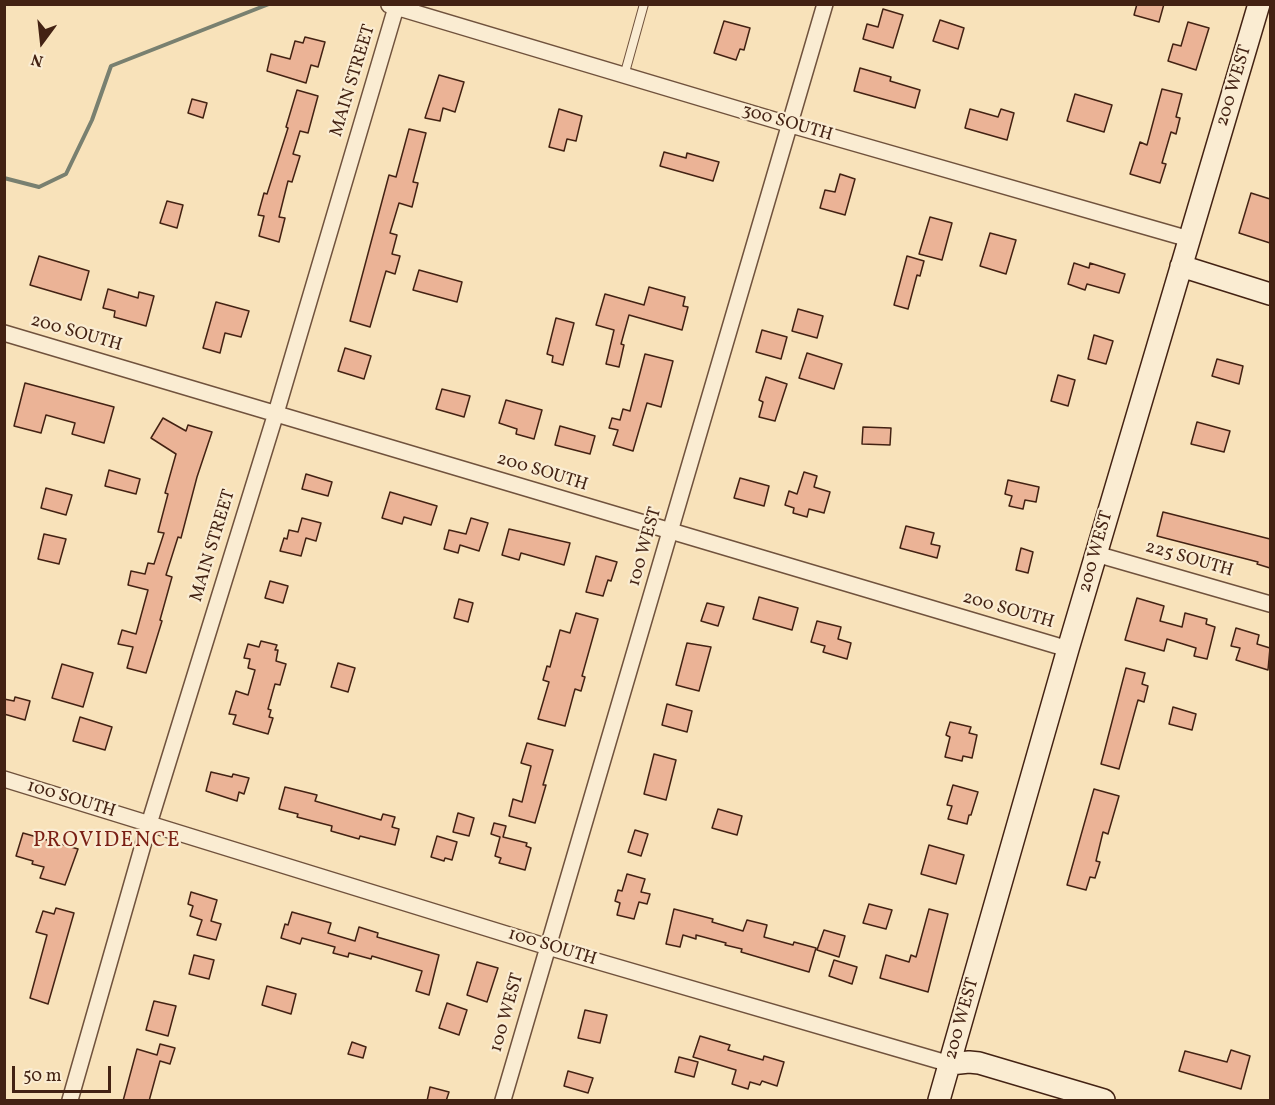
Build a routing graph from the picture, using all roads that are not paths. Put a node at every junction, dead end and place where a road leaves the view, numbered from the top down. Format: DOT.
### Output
graph roads {
  1 [pos="644,4"];
  2 [pos="825,4"];
  3 [pos="1259,4"];
  4 [pos="393,6"];
  5 [pos="624,76"];
  6 [pos="791,125"];
  7 [pos="1189,239"];
  8 [pos="1181,266"];
  9 [pos="1270,294"];
  10 [pos="4,333"];
  11 [pos="276,413"];
  12 [pos="671,532"];
  13 [pos="1096,554"];
  14 [pos="1270,604"];
  15 [pos="1068,649"];
  16 [pos="4,779"];
  17 [pos="149,824"];
  18 [pos="548,947"];
  19 [pos="950,1064"];
  20 [pos="70,1101"];
  21 [pos="503,1101"];
  22 [pos="939,1101"];
  23 [pos="1104,1101"];
  1 -- 5 [label="lane"];
  2 -- 6 [label="street, 100 WEST"];
  3 -- 7 [label="street, 200 WEST"];
  4 -- 5 [label="street, 300 SOUTH"];
  4 -- 11 [label="street, MAIN STREET"];
  5 -- 6 [label="street, 300 SOUTH"];
  6 -- 7 [label="street, 300 SOUTH"];
  6 -- 12 [label="street, 100 WEST"];
  7 -- 8 [label="street, 200 WEST"];
  8 -- 9 [label="street"];
  8 -- 13 [label="street, 200 WEST"];
  10 -- 11 [label="street, 200 SOUTH"];
  11 -- 12 [label="street, 200 SOUTH"];
  11 -- 17 [label="street, MAIN STREET"];
  12 -- 15 [label="street, 200 SOUTH"];
  12 -- 18 [label="street, 100 WEST"];
  13 -- 14 [label="street, 225 SOUTH"];
  13 -- 15 [label="street, 200 WEST"];
  15 -- 19 [label="street, 200 WEST"];
  16 -- 17 [label="street, 100 SOUTH"];
  17 -- 18 [label="street, 100 SOUTH"];
  17 -- 20 [label="street, MAIN STREET"];
  18 -- 19 [label="street, 100 SOUTH"];
  18 -- 21 [label="street, 100 WEST"];
  19 -- 22 [label="street, 200 WEST"];
  19 -- 23 [label="street, 100 SOUTH"];
}
